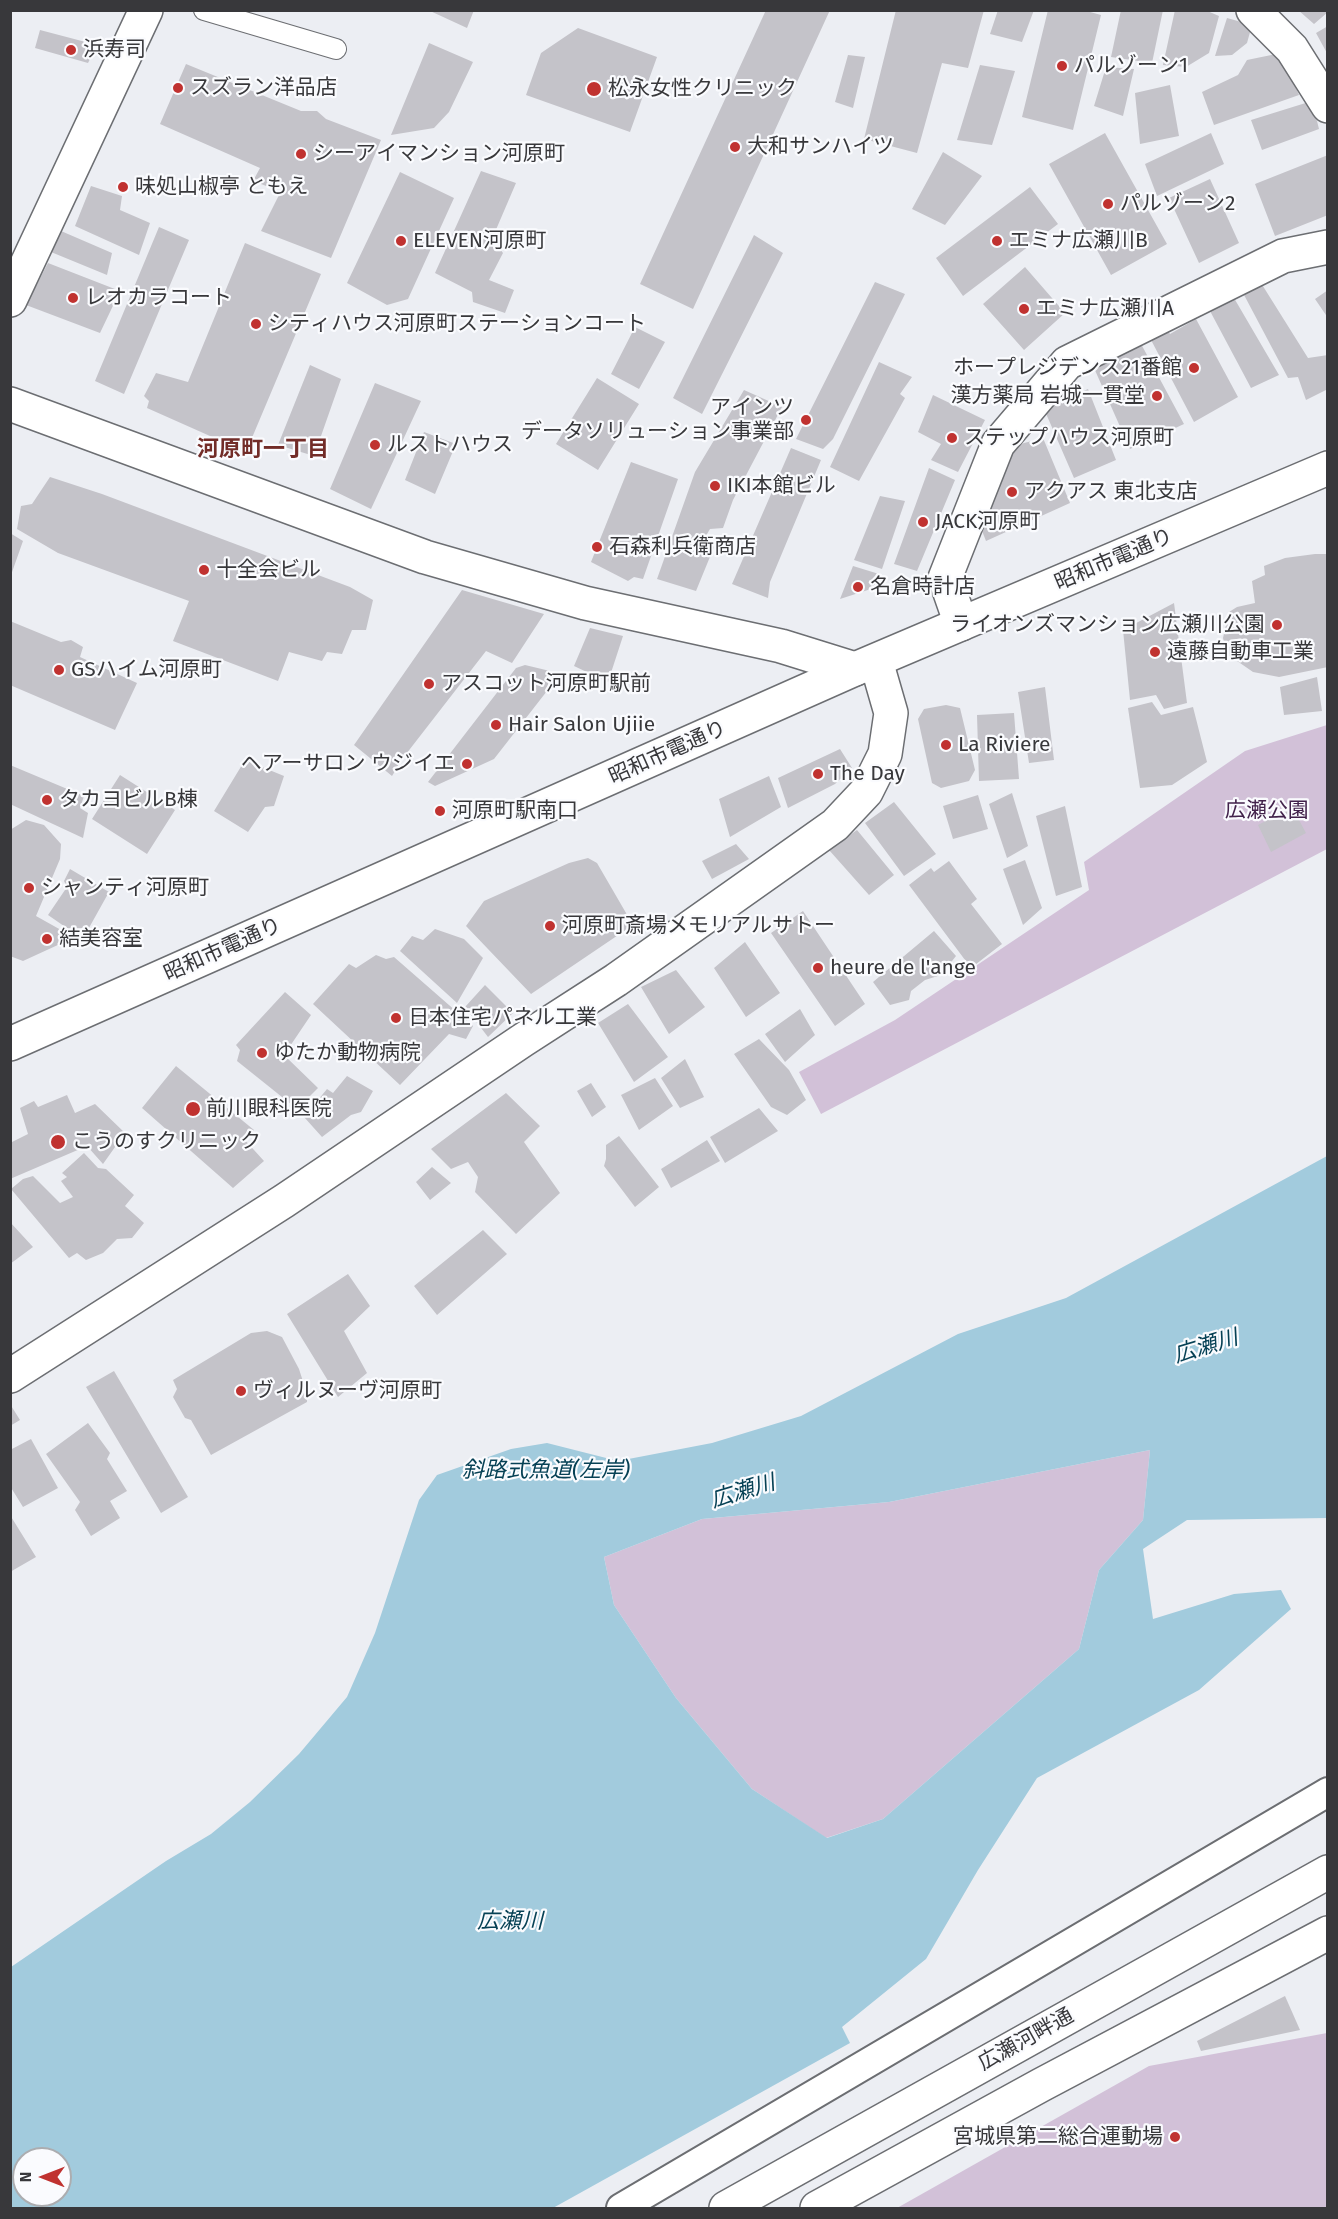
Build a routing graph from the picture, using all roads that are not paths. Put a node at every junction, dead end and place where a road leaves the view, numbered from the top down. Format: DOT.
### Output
graph roads {
  1 [pos="146,10"];
  2 [pos="204,10"];
  3 [pos="1253,10"];
  4 [pos="336,49"];
  5 [pos="1328,105"];
  6 [pos="1328,247"];
  7 [pos="10,300"];
  8 [pos="10,404"];
  9 [pos="1328,468"];
  10 [pos="961,624"];
  11 [pos="866,665"];
  12 [pos="10,1044"];
  13 [pos="10,1376"];
  14 [pos="1328,1792"];
  15 [pos="1328,1872"];
  16 [pos="1328,1933"];
  17 [pos="621,2208"];
  18 [pos="726,2208"];
  19 [pos="817,2208"];
  1 -- 7 [label="street"];
  2 -- 4 [label="lane"];
  3 -- 5 [label="street"];
  6 -- 10 [label="street"];
  8 -- 11 [label="street"];
  9 -- 10 [label="street, 昭和市電通り"];
  10 -- 11 [label="street, 昭和市電通り"];
  11 -- 12 [label="street, 昭和市電通り"];
  11 -- 13 [label="street"];
  14 -- 17 [label="street"];
  15 -- 18 [label="street, 広瀬河畔通"];
  16 -- 19 [label="street"];
}
